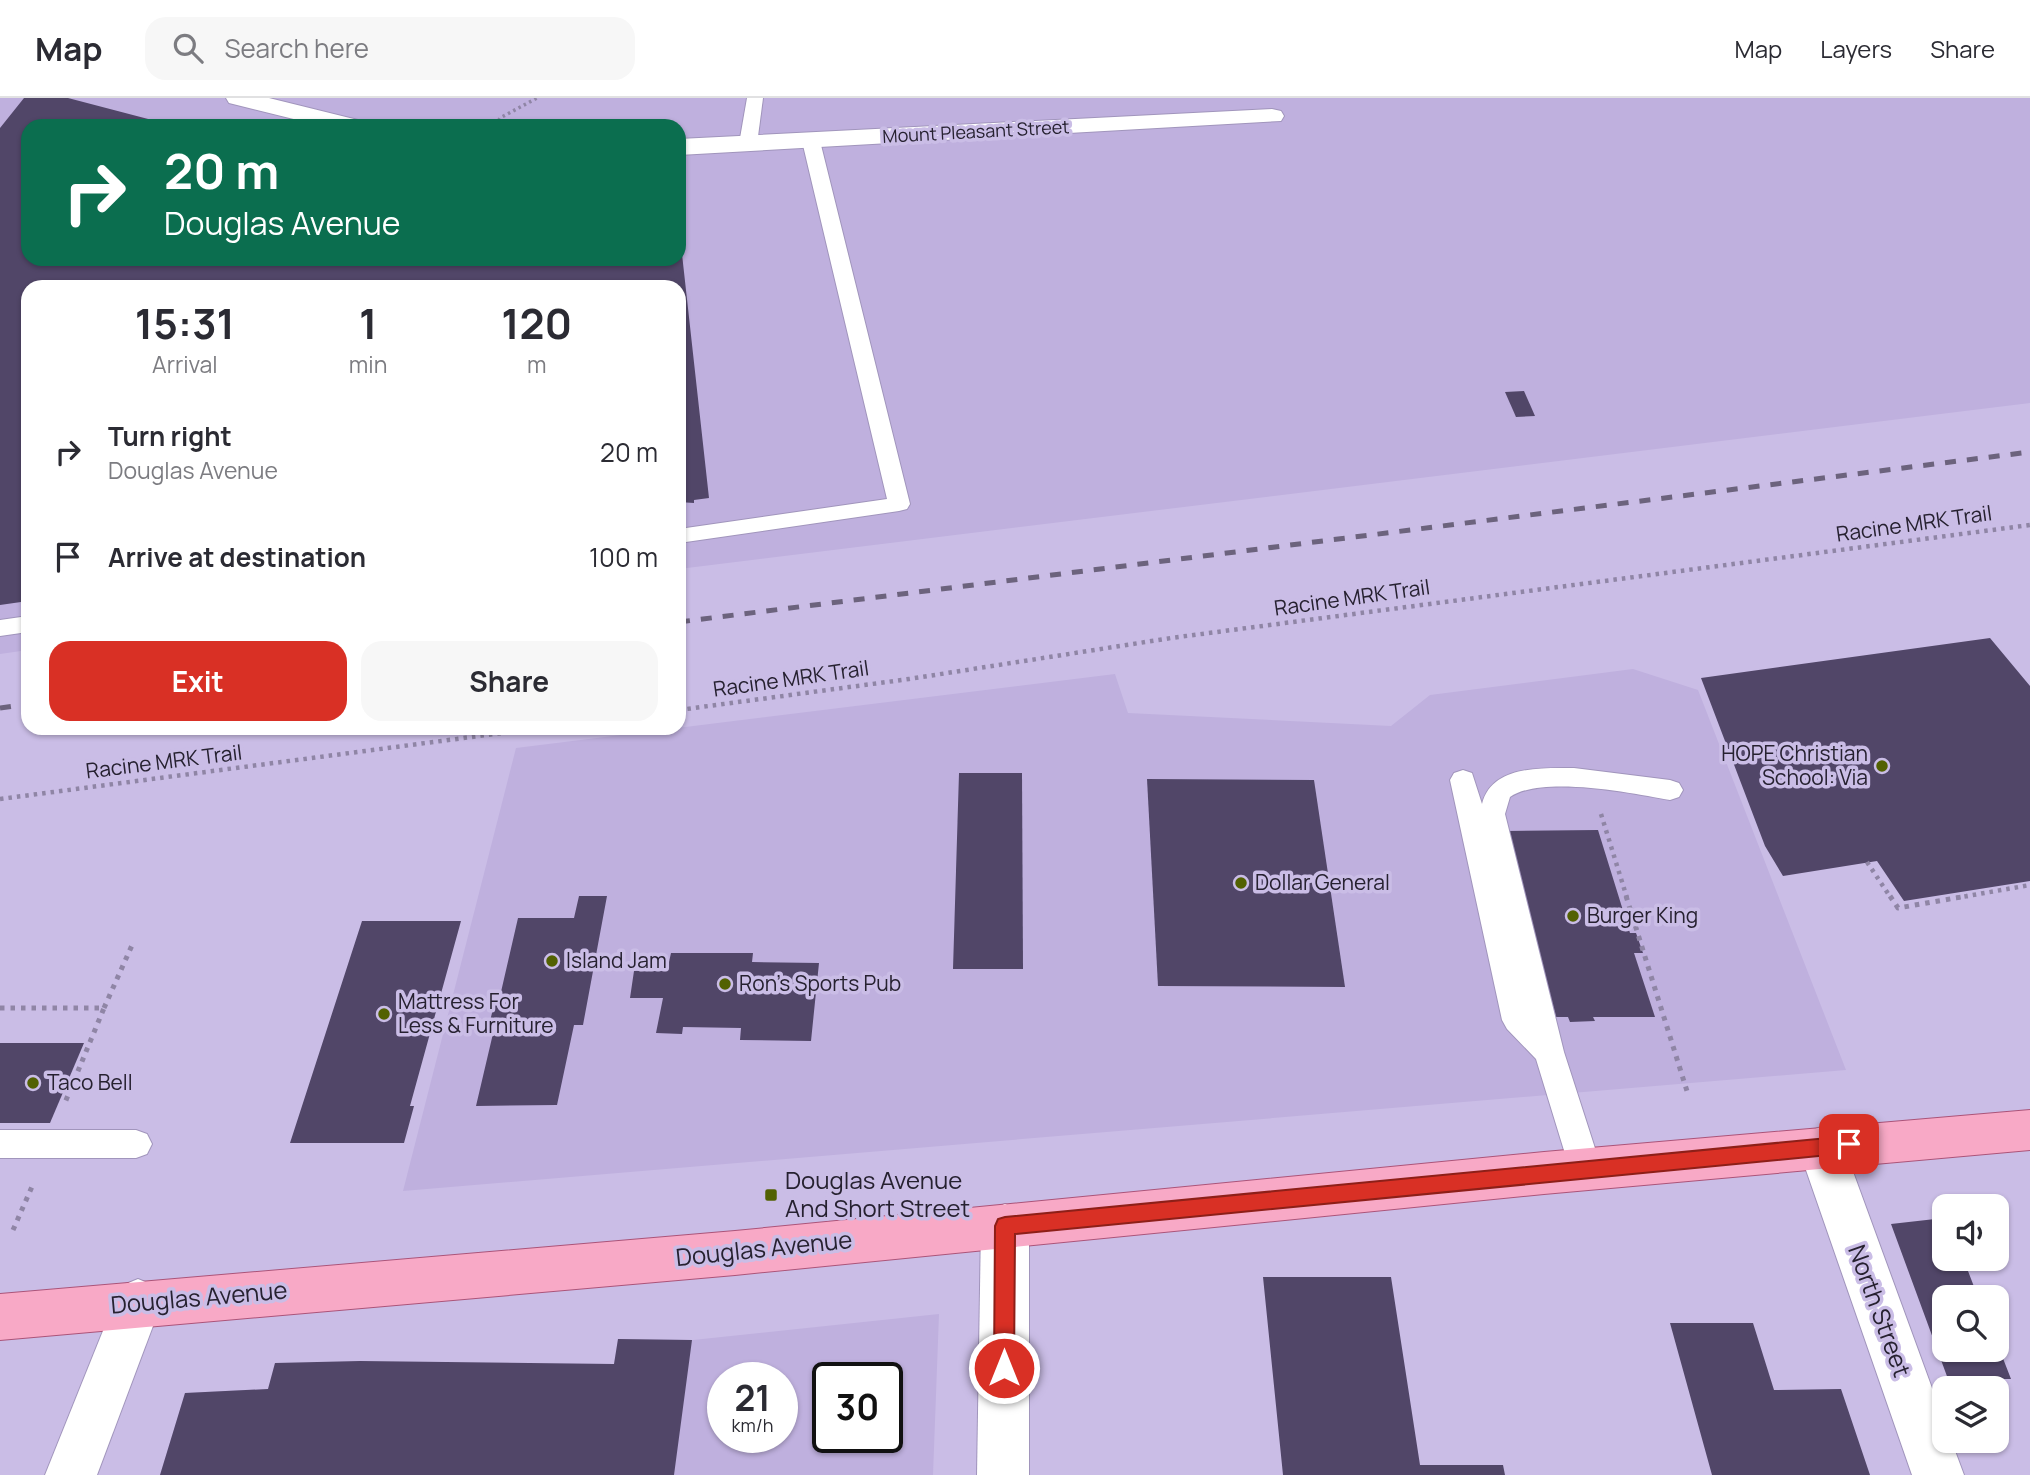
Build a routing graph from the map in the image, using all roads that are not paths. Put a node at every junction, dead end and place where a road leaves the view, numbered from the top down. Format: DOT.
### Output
graph roads {
  1 [pos="238,98"];
  2 [pos="755,98"];
  3 [pos="1272,116"];
  4 [pos="324,119"];
  5 [pos="811,141"];
  6 [pos="748,144"];
  7 [pos="686,147"];
  8 [pos="686,535"];
  9 [pos="21,625"];
  10 [pos="0,628"];
  11 [pos="1463,780"];
  12 [pos="1670,790"];
  13 [pos="1549,1052"];
  14 [pos="2030,1130"];
  15 [pos="0,1144"];
  16 [pos="136,1144"];
  17 [pos="1821,1147"];
  18 [pos="1586,1170"];
  19 [pos="1005,1226"];
  20 [pos="138,1302"];
  21 [pos="0,1317"];
  22 [pos="71,1475"];
  23 [pos="1003,1475"];
  24 [pos="1938,1475"];
  1 -- 4 [label="street"];
  2 -- 6 [label="lane"];
  3 -- 5 [label="street, Mount Pleasant Street"];
  5 -- 6 [label="street, Mount Pleasant Street"];
  5 -- 8 [label="lane"];
  6 -- 7 [label="street, Mount Pleasant Street"];
  9 -- 10 [label="lane"];
  11 -- 13 [label="lane"];
  12 -- 13 [label="lane"];
  13 -- 18 [label="lane"];
  14 -- 17 [label="main road, Douglas Avenue"];
  15 -- 16 [label="lane"];
  17 -- 18 [label="main road, Douglas Avenue"];
  17 -- 24 [label="street, North Street"];
  18 -- 19 [label="main road, Douglas Avenue"];
  19 -- 20 [label="main road, Douglas Avenue"];
  19 -- 23 [label="street"];
  20 -- 21 [label="main road, Douglas Avenue"];
  20 -- 22 [label="street"];
}
